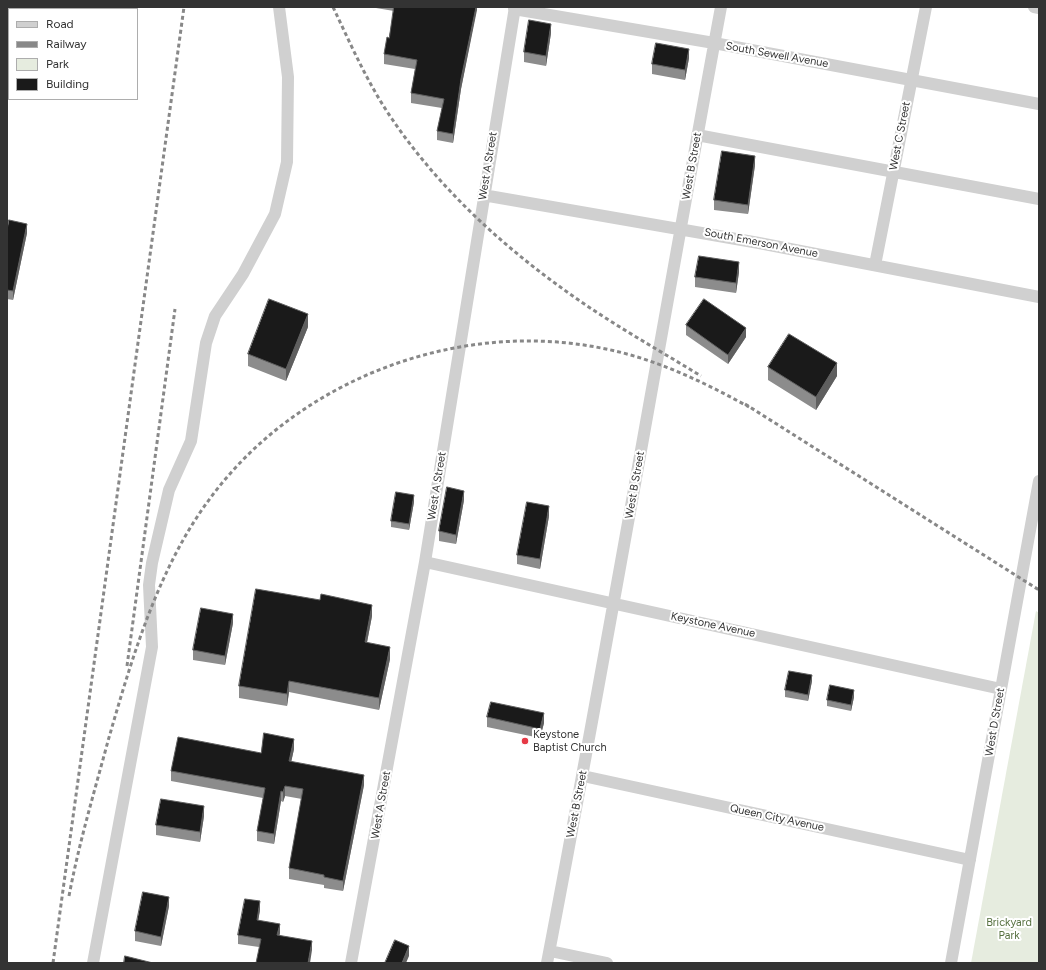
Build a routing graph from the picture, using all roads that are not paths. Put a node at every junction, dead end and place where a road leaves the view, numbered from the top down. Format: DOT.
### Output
graph roads {
  1 [pos="279,7"];
  2 [pos="721,7"];
  3 [pos="926,7"];
  4 [pos="1034,7"];
  5 [pos="514,8"];
  6 [pos="1039,8"];
  7 [pos="714,43"];
  8 [pos="912,80"];
  9 [pos="1039,104"];
  10 [pos="697,135"];
  11 [pos="893,172"];
  12 [pos="483,195"];
  13 [pos="1039,199"];
  14 [pos="680,228"];
  15 [pos="875,265"];
  16 [pos="1039,296"];
  17 [pos="1039,481"];
  18 [pos="425,562"];
  19 [pos="614,604"];
  20 [pos="1001,689"];
  21 [pos="583,776"];
  22 [pos="970,860"];
  23 [pos="548,957"];
  24 [pos="93,963"];
  25 [pos="351,963"];
  26 [pos="607,963"];
  27 [pos="951,963"];
  1 -- 24 [label="street"];
  2 -- 7 [label="street, West B Street"];
  3 -- 8 [label="street, West C Street"];
  4 -- 6 [label="street"];
  5 -- 7 [label="street, South Sewell Avenue"];
  5 -- 12 [label="street, West A Street"];
  7 -- 8 [label="street, South Sewell Avenue"];
  7 -- 10 [label="street, West B Street"];
  8 -- 9 [label="street, South Sewell Avenue"];
  8 -- 11 [label="street, West C Street"];
  10 -- 11 [label="street"];
  10 -- 14 [label="street, West B Street"];
  11 -- 13 [label="street"];
  11 -- 15 [label="street, West C Street"];
  12 -- 14 [label="street, South Emerson Avenue"];
  12 -- 18 [label="street, West A Street"];
  14 -- 15 [label="street, South Emerson Avenue"];
  14 -- 19 [label="street, West B Street"];
  15 -- 16 [label="street, South Emerson Avenue"];
  17 -- 20 [label="street, West D Street"];
  18 -- 19 [label="street, Keystone Avenue"];
  18 -- 25 [label="street, West A Street"];
  19 -- 20 [label="street, Keystone Avenue"];
  19 -- 21 [label="street, West B Street"];
  20 -- 22 [label="street, West D Street"];
  21 -- 22 [label="street, Queen City Avenue"];
  21 -- 23 [label="street, West B Street"];
  22 -- 27 [label="street, West D Street"];
  23 -- 26 [label="street"];
}
